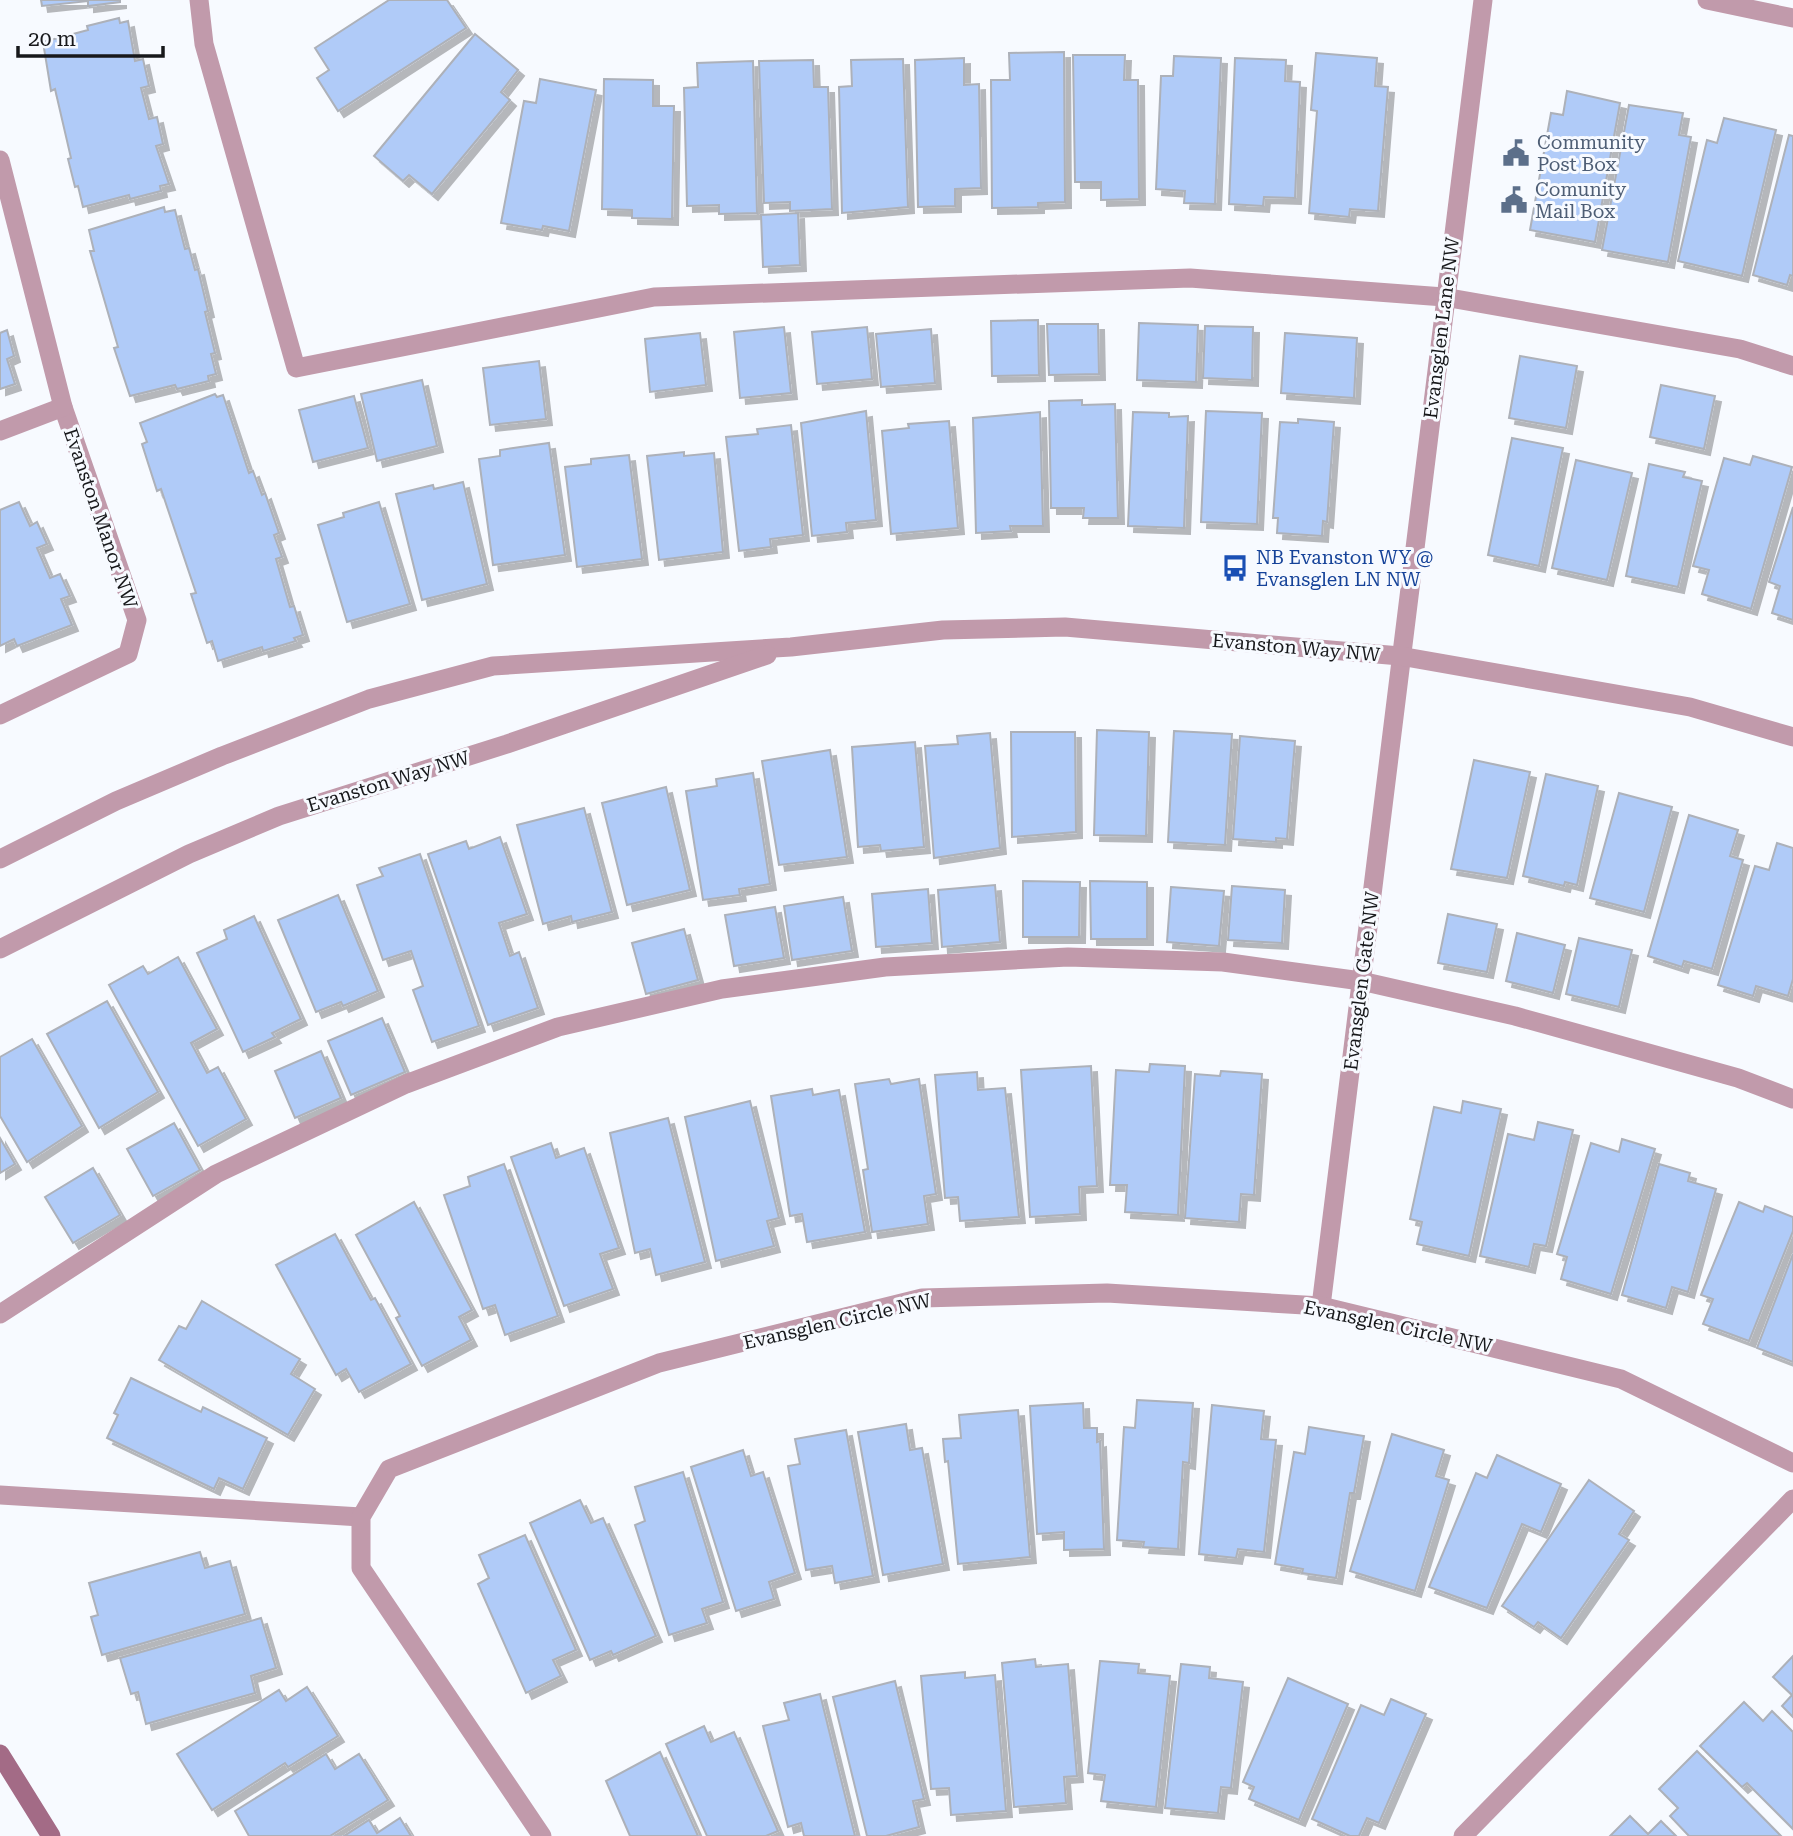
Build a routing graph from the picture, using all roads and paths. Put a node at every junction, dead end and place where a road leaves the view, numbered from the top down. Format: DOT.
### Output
graph roads {
  1 [pos="199,0"];
  2 [pos="1483,0"];
  3 [pos="1707,0"];
  4 [pos="1793,18"];
  5 [pos="1,173"];
  6 [pos="1444,296"];
  7 [pos="1793,366"];
  8 [pos="63,407"];
  9 [pos="0,431"];
  10 [pos="791,647"];
  11 [pos="1400,656"];
  12 [pos="0,715"];
  13 [pos="1793,737"];
  14 [pos="0,859"];
  15 [pos="0,949"];
  16 [pos="1361,981"];
  17 [pos="1793,1099"];
  18 [pos="1321,1306"];
  19 [pos="0,1314"];
  20 [pos="1793,1463"];
  21 [pos="0,1495"];
  22 [pos="1793,1499"];
  23 [pos="361,1517"];
  24 [pos="0,1754"];
  25 [pos="5,1768"];
  26 [pos="51,1836"];
  27 [pos="541,1836"];
  28 [pos="1463,1836"];
  1 -- 6 [label="street"];
  2 -- 6 [label="street, Evansglen Lane NW"];
  3 -- 4 [label="street"];
  5 -- 8 [label="street, Evanston Manor NW"];
  6 -- 7 [label="street"];
  6 -- 11 [label="street, Evansglen Lane NW"];
  8 -- 9 [label="street, Evanston Manor NW"];
  8 -- 12 [label="street, Evanston Manor NW"];
  10 -- 11 [label="street, Evanston Way NW"];
  10 -- 14 [label="street, Evanston Way NW"];
  10 -- 15 [label="street, Evanston Way NW"];
  11 -- 13 [label="street, Evanston Way NW"];
  11 -- 16 [label="street, Evansglen Gate NW"];
  16 -- 17 [label="street"];
  16 -- 18 [label="street, Evansglen Gate NW"];
  16 -- 19 [label="street"];
  18 -- 20 [label="street, Evansglen Circle NW"];
  18 -- 23 [label="street, Evansglen Circle NW"];
  21 -- 23 [label="street"];
  22 -- 28 [label="street"];
  23 -- 27 [label="street, Evansglen Circle NW"];
  24 -- 25 [label="main road"];
  25 -- 26 [label="main road"];
}
